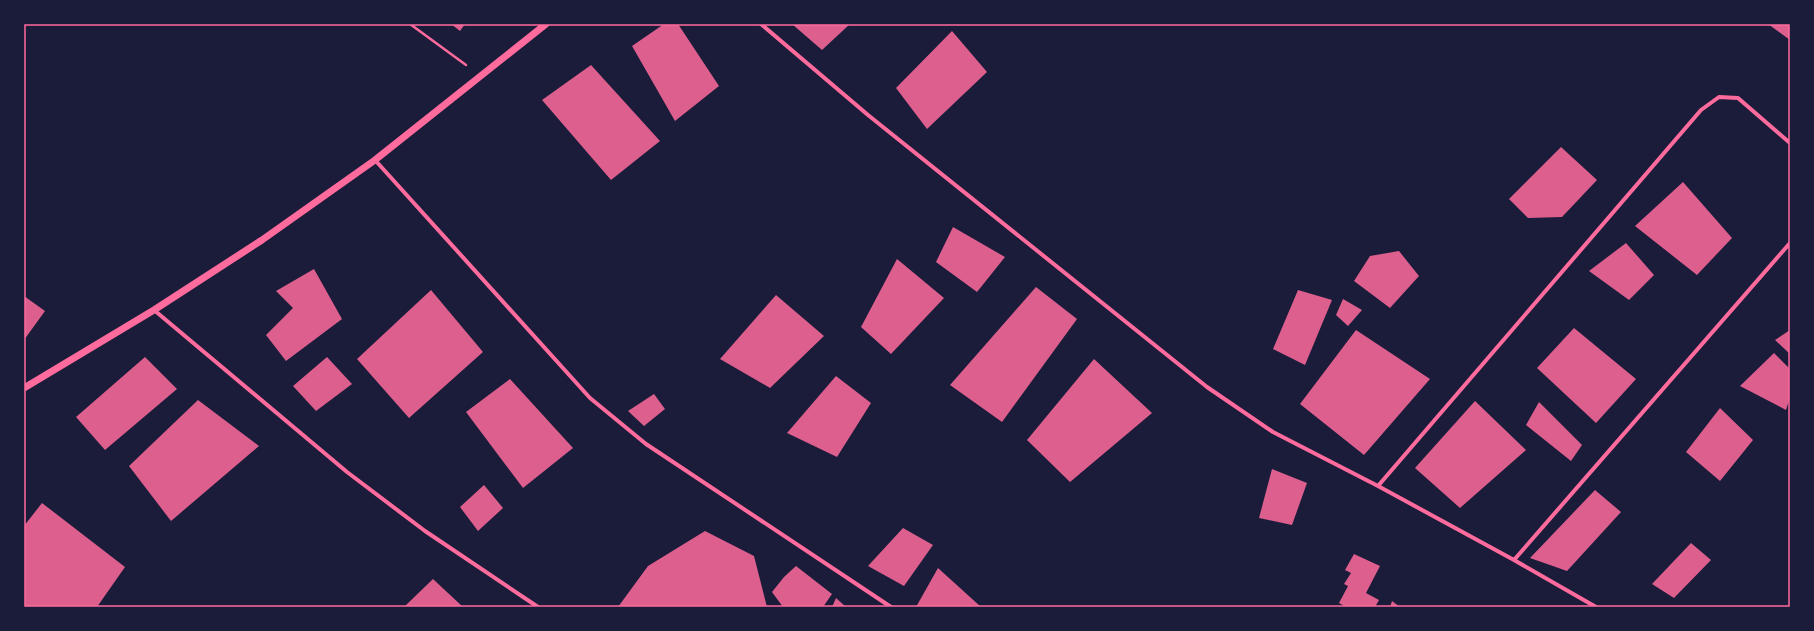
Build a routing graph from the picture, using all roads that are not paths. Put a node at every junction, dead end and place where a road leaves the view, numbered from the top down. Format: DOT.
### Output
graph roads {
  1 [pos="546,24"];
  2 [pos="761,24"];
  3 [pos="1790,143"];
  4 [pos="375,160"];
  5 [pos="1790,243"];
  6 [pos="154,310"];
  7 [pos="24,388"];
  8 [pos="1378,486"];
  9 [pos="1514,560"];
  10 [pos="538,607"];
  11 [pos="892,607"];
  12 [pos="1596,607"];
  1 -- 4 [label="street"];
  2 -- 8 [label="street"];
  3 -- 8 [label="street"];
  4 -- 6 [label="street"];
  4 -- 11 [label="street"];
  5 -- 9 [label="street"];
  6 -- 7 [label="street"];
  6 -- 10 [label="street"];
  8 -- 9 [label="street"];
  9 -- 12 [label="street"];
}
